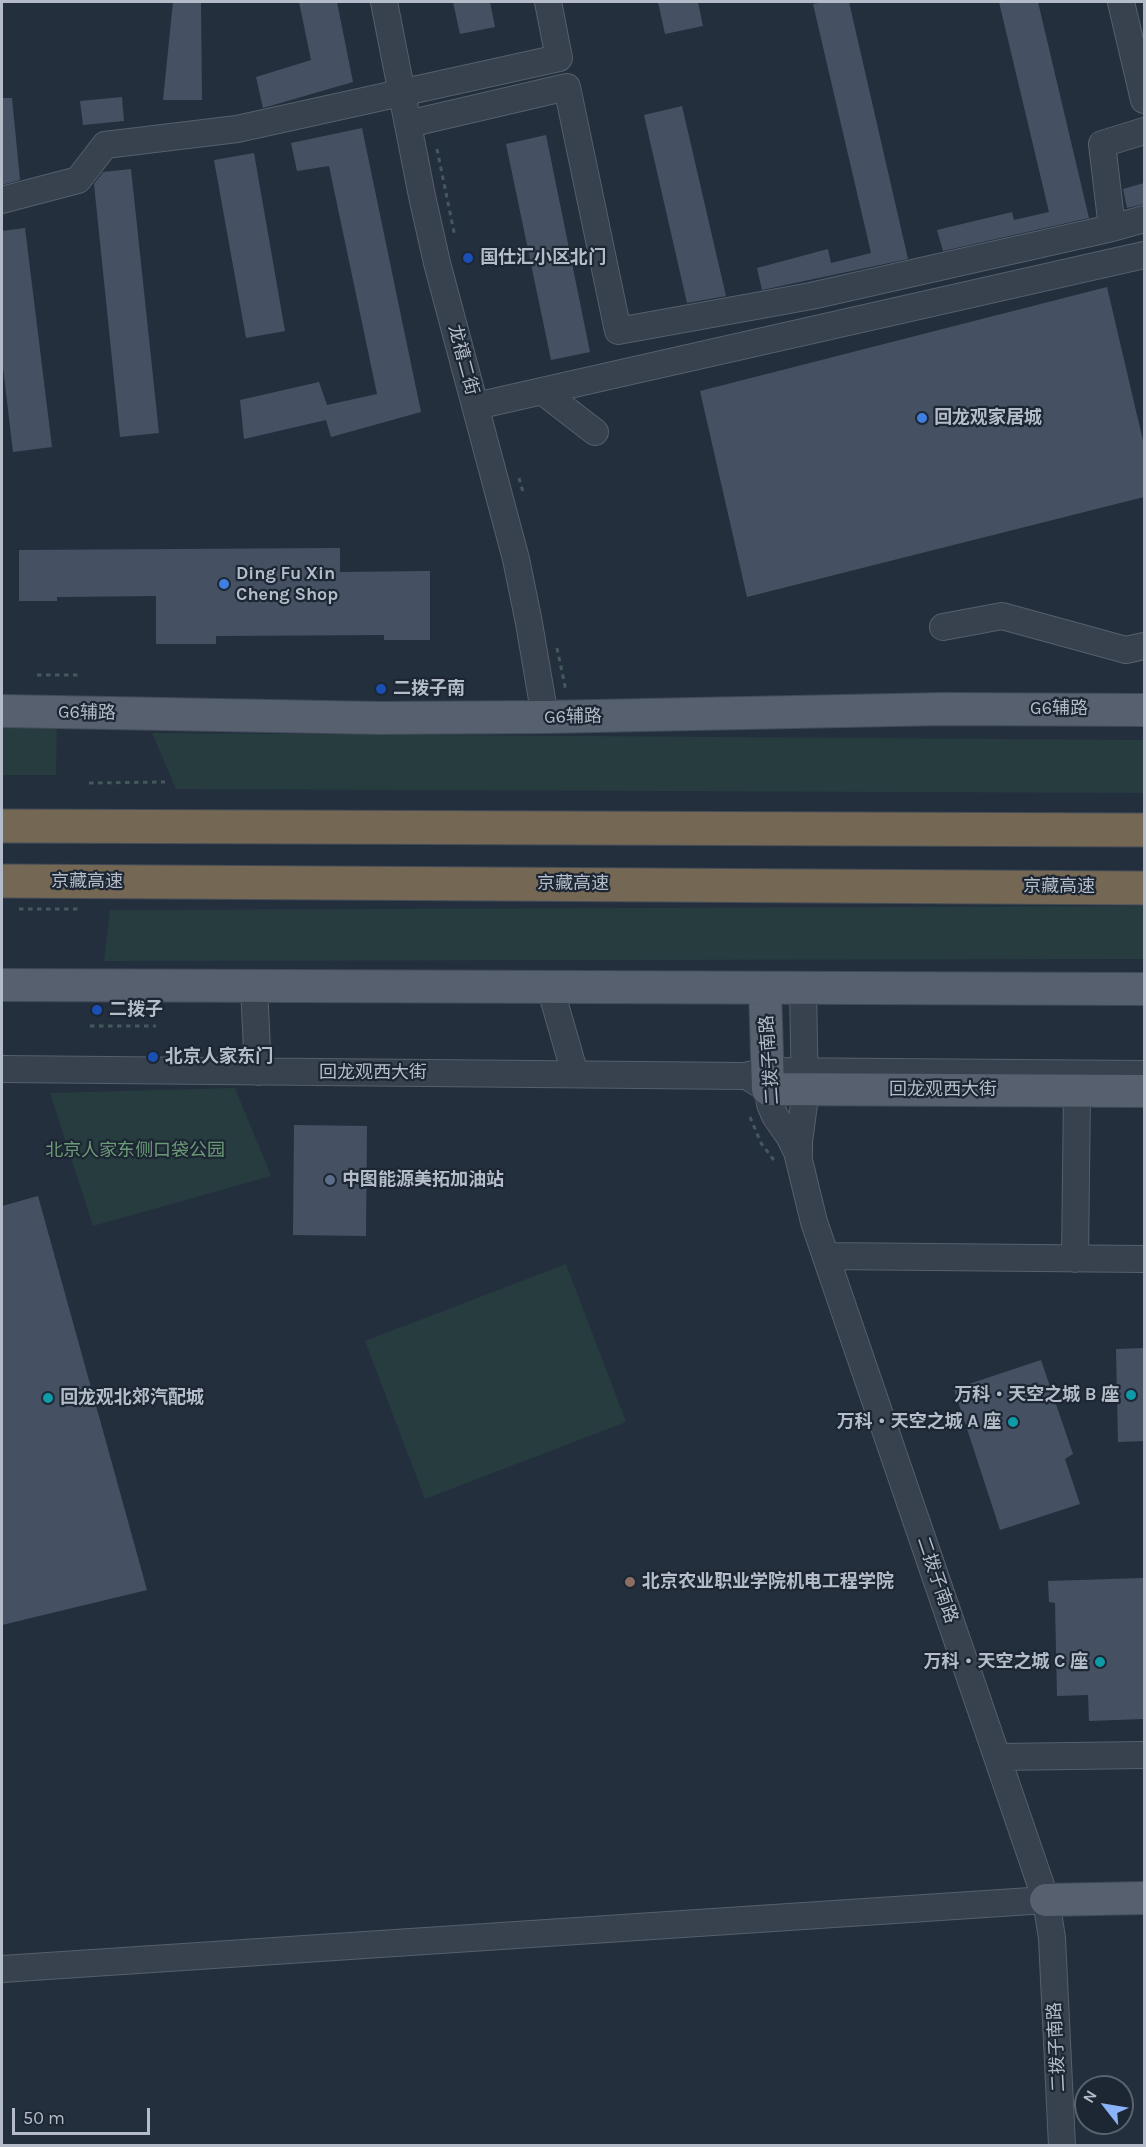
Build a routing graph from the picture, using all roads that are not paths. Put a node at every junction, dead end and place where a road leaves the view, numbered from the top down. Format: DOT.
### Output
graph roads {
  1 [pos="384,2"];
  2 [pos="548,2"];
  3 [pos="1121,2"];
  4 [pos="559,58"];
  5 [pos="567,87"];
  6 [pos="402,92"];
  7 [pos="1144,100"];
  8 [pos="419,121"];
  9 [pos="1144,130"];
  10 [pos="2,200"];
  11 [pos="1144,219"];
  12 [pos="1112,228"];
  13 [pos="1144,255"];
  14 [pos="542,392"];
  15 [pos="476,406"];
  16 [pos="595,432"];
  17 [pos="943,627"];
  18 [pos="1144,646"];
  19 [pos="556,708"];
  20 [pos="1144,710"];
  21 [pos="2,711"];
  22 [pos="2,826"];
  23 [pos="1144,830"];
  24 [pos="2,881"];
  25 [pos="1144,888"];
  26 [pos="2,985"];
  27 [pos="254,986"];
  28 [pos="550,987"];
  29 [pos="765,988"];
  30 [pos="803,988"];
  31 [pos="1144,989"];
  32 [pos="2,1069"];
  33 [pos="258,1072"];
  34 [pos="575,1074"];
  35 [pos="1144,1074"];
  36 [pos="760,1078"];
  37 [pos="805,1080"];
  38 [pos="1077,1091"];
  39 [pos="1144,1091"];
  40 [pos="800,1162"];
  41 [pos="826,1256"];
  42 [pos="1075,1258"];
  43 [pos="1144,1259"];
  44 [pos="1144,1755"];
  45 [pos="998,1757"];
  46 [pos="1144,1898"];
  47 [pos="1046,1900"];
  48 [pos="2,1969"];
  49 [pos="1062,2145"];
  1 -- 6 [label="street, 龙禧二街"];
  2 -- 4 [label="street"];
  3 -- 7 [label="street"];
  4 -- 5 [label="street"];
  4 -- 6 [label="street"];
  5 -- 8 [label="street"];
  5 -- 12 [label="street"];
  6 -- 8 [label="street, 龙禧二街"];
  6 -- 10 [label="street"];
  8 -- 15 [label="street, 龙禧二街"];
  9 -- 12 [label="street"];
  11 -- 12 [label="street"];
  13 -- 14 [label="street"];
  14 -- 15 [label="street"];
  14 -- 16 [label="street"];
  15 -- 19 [label="street, 龙禧二街"];
  17 -- 18 [label="street"];
  19 -- 20 [label="main road, G6辅路"];
  19 -- 21 [label="main road, G6辅路"];
  22 -- 23 [label="highway"];
  24 -- 25 [label="highway, 京藏高速"];
  26 -- 27 [label="main road"];
  27 -- 28 [label="main road"];
  27 -- 33 [label="street"];
  28 -- 29 [label="main road"];
  28 -- 34 [label="street"];
  29 -- 30 [label="main road"];
  29 -- 36 [label="main road, 二拨子南路"];
  30 -- 31 [label="main road"];
  30 -- 37 [label="street, 二拨子南路"];
  32 -- 33 [label="street, 回龙观西大街"];
  33 -- 34 [label="street, 回龙观西大街"];
  34 -- 36 [label="street, 回龙观西大街"];
  35 -- 37 [label="street, 回龙观西大街"];
  36 -- 37 [label="main road, 回龙观西大街"];
  36 -- 40 [label="street, 二拨子南路"];
  37 -- 38 [label="main road, 回龙观西大街"];
  37 -- 40 [label="street, 二拨子南路"];
  38 -- 39 [label="main road, 回龙观西大街"];
  38 -- 42 [label="street"];
  40 -- 41 [label="street, 二拨子南路"];
  41 -- 42 [label="street"];
  41 -- 45 [label="street, 二拨子南路"];
  42 -- 43 [label="street"];
  44 -- 45 [label="street"];
  45 -- 47 [label="street, 二拨子南路"];
  46 -- 47 [label="main road"];
  47 -- 48 [label="street"];
  47 -- 49 [label="street, 二拨子南路"];
}
